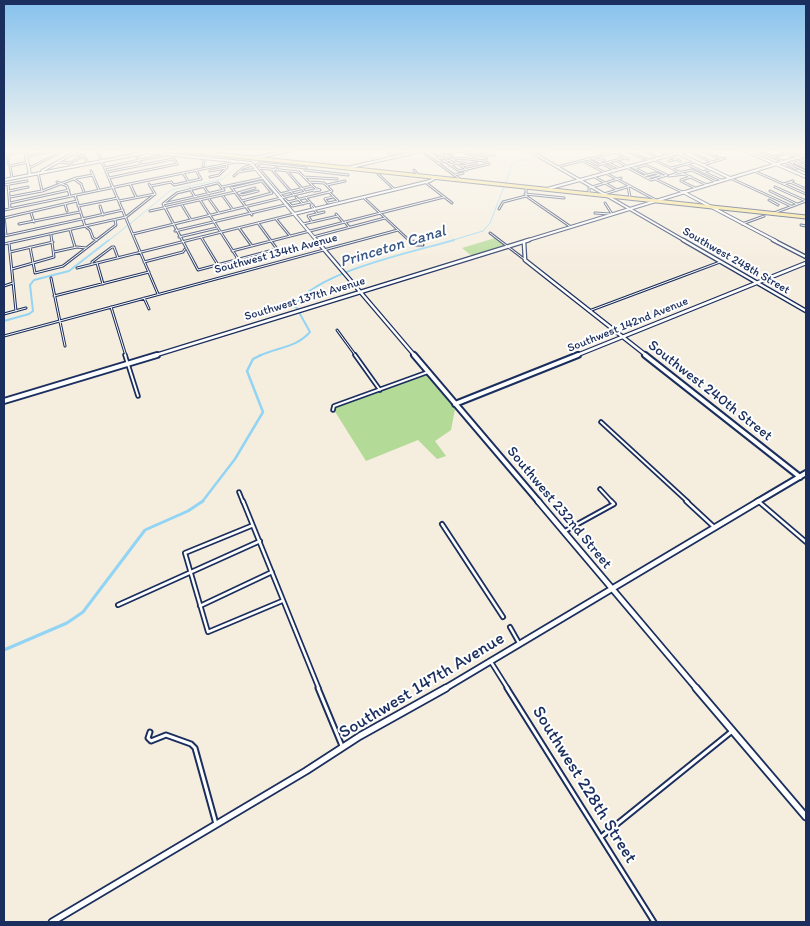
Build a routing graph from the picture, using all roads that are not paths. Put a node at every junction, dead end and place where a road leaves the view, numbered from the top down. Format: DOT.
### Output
graph roads {
  1 [pos="9,193"];
  2 [pos="30,193"];
  3 [pos="54,193"];
  4 [pos="84,193"];
  5 [pos="116,193"];
  6 [pos="134,193"];
  7 [pos="193,193"];
  8 [pos="212,193"];
  9 [pos="230,193"];
  10 [pos="236,193"];
  11 [pos="259,193"];
  12 [pos="272,193"];
  13 [pos="277,193"];
  14 [pos="293,193"];
  15 [pos="304,193"];
  16 [pos="324,193"];
  17 [pos="330,193"];
  18 [pos="380,193"];
  19 [pos="439,193"];
  20 [pos="588,193"];
  21 [pos="591,193"];
  22 [pos="603,193"];
  23 [pos="610,193"];
  24 [pos="630,193"];
  25 [pos="641,193"];
  26 [pos="678,193"];
  27 [pos="684,193"];
  28 [pos="763,193"];
  29 [pos="789,193"];
  30 [pos="155,194"];
  31 [pos="177,194"];
  32 [pos="209,194"];
  33 [pos="280,194"];
  34 [pos="321,194"];
  35 [pos="776,194"];
  36 [pos="75,195"];
  37 [pos="222,195"];
  38 [pos="525,195"];
  39 [pos="606,195"];
  40 [pos="70,196"];
  41 [pos="262,196"];
  42 [pos="296,196"];
  43 [pos="10,197"];
  44 [pos="195,197"];
  45 [pos="310,197"];
  46 [pos="334,197"];
  47 [pos="364,197"];
  48 [pos="444,197"];
  49 [pos="630,197"];
  50 [pos="118,198"];
  51 [pos="136,198"];
  52 [pos="209,198"];
  53 [pos="306,198"];
  54 [pos="564,198"];
  55 [pos="282,199"];
  56 [pos="181,200"];
  57 [pos="200,200"];
  58 [pos="299,200"];
  59 [pos="655,200"];
  60 [pos="769,200"];
  61 [pos="77,201"];
  62 [pos="119,201"];
  63 [pos="242,201"];
  64 [pos="780,201"];
  65 [pos="806,201"];
  66 [pos="165,202"];
  67 [pos="310,202"];
  68 [pos="665,202"];
  69 [pos="10,203"];
  70 [pos="168,203"];
  71 [pos="452,203"];
  72 [pos="605,203"];
  73 [pos="681,203"];
  74 [pos="774,203"];
  75 [pos="65,204"];
  76 [pos="162,204"];
  77 [pos="182,204"];
  78 [pos="286,204"];
  79 [pos="303,204"];
  80 [pos="797,204"];
  81 [pos="778,205"];
  82 [pos="78,206"];
  83 [pos="100,206"];
  84 [pos="709,206"];
  85 [pos="791,206"];
  86 [pos="246,207"];
  87 [pos="164,208"];
  88 [pos="302,208"];
  89 [pos="314,208"];
  90 [pos="715,208"];
  91 [pos="10,209"];
  92 [pos="499,209"];
  93 [pos="630,209"];
  94 [pos="4,210"];
  95 [pos="123,210"];
  96 [pos="233,210"];
  97 [pos="67,211"];
  98 [pos="150,211"];
  99 [pos="305,211"];
  100 [pos="80,212"];
  101 [pos="324,212"];
  102 [pos="31,213"];
  103 [pos="219,213"];
  104 [pos="317,213"];
  105 [pos="380,213"];
  106 [pos="595,213"];
  107 [pos="774,213"];
  108 [pos="251,214"];
  109 [pos="294,214"];
  110 [pos="612,214"];
  111 [pos="103,215"];
  112 [pos="210,216"];
  113 [pos="370,216"];
  114 [pos="764,216"];
  115 [pos="806,216"];
  116 [pos="126,217"];
  117 [pos="4,218"];
  118 [pos="359,218"];
  119 [pos="385,218"];
  120 [pos="82,219"];
  121 [pos="115,219"];
  122 [pos="276,219"];
  123 [pos="191,220"];
  124 [pos="375,220"];
  125 [pos="34,222"];
  126 [pos="214,222"];
  127 [pos="312,222"];
  128 [pos="344,222"];
  129 [pos="258,223"];
  130 [pos="364,223"];
  131 [pos="19,224"];
  132 [pos="172,224"];
  133 [pos="303,224"];
  134 [pos="742,224"];
  135 [pos="330,225"];
  136 [pos="84,226"];
  137 [pos="801,226"];
  138 [pos="806,226"];
  139 [pos="349,227"];
  140 [pos="572,227"];
  141 [pos="218,228"];
  142 [pos="240,228"];
  143 [pos="318,228"];
  144 [pos="70,229"];
  145 [pos="398,230"];
  146 [pos="175,231"];
  147 [pos="308,231"];
  148 [pos="335,231"];
  149 [pos="220,232"];
  150 [pos="490,233"];
  151 [pos="51,234"];
  152 [pos="133,234"];
  153 [pos="323,234"];
  154 [pos="5,236"];
  155 [pos="290,236"];
  156 [pos="179,237"];
  157 [pos="201,237"];
  158 [pos="313,237"];
  159 [pos="97,240"];
  160 [pos="271,240"];
  161 [pos="410,241"];
  162 [pos="53,242"];
  163 [pos="181,242"];
  164 [pos="524,242"];
  165 [pos="9,243"];
  166 [pos="4,244"];
  167 [pos="252,246"];
  168 [pos="30,247"];
  169 [pos="75,247"];
  170 [pos="508,247"];
  171 [pos="86,248"];
  172 [pos="185,249"];
  173 [pos="324,250"];
  174 [pos="232,251"];
  175 [pos="10,252"];
  176 [pos="54,252"];
  177 [pos="140,252"];
  178 [pos="806,257"];
  179 [pos="118,258"];
  180 [pos="238,260"];
  181 [pos="525,260"];
  182 [pos="144,262"];
  183 [pos="720,262"];
  184 [pos="97,263"];
  185 [pos="806,263"];
  186 [pos="32,264"];
  187 [pos="92,264"];
  188 [pos="218,265"];
  189 [pos="77,268"];
  190 [pos="12,269"];
  191 [pos="148,272"];
  192 [pos="51,278"];
  193 [pos="13,283"];
  194 [pos="757,283"];
  195 [pos="103,284"];
  196 [pos="4,286"];
  197 [pos="362,293"];
  198 [pos="158,294"];
  199 [pos="54,296"];
  200 [pos="144,298"];
  201 [pos="112,307"];
  202 [pos="26,308"];
  203 [pos="149,309"];
  204 [pos="16,311"];
  205 [pos="301,311"];
  206 [pos="589,311"];
  207 [pos="806,311"];
  208 [pos="4,314"];
  209 [pos="59,321"];
  210 [pos="337,330"];
  211 [pos="4,336"];
  212 [pos="622,337"];
  213 [pos="65,346"];
  214 [pos="128,363"];
  215 [pos="428,372"];
  216 [pos="380,390"];
  217 [pos="138,396"];
  218 [pos="4,401"];
  219 [pos="456,404"];
  220 [pos="333,410"];
  221 [pos="601,422"];
  222 [pos="806,473"];
  223 [pos="800,477"];
  224 [pos="600,489"];
  225 [pos="239,492"];
  226 [pos="758,501"];
  227 [pos="442,524"];
  228 [pos="252,526"];
  229 [pos="715,528"];
  230 [pos="563,532"];
  231 [pos="260,541"];
  232 [pos="806,542"];
  233 [pos="190,572"];
  234 [pos="272,572"];
  235 [pos="612,589"];
  236 [pos="282,601"];
  237 [pos="118,605"];
  238 [pos="200,606"];
  239 [pos="503,617"];
  240 [pos="510,627"];
  241 [pos="520,644"];
  242 [pos="491,662"];
  243 [pos="733,731"];
  244 [pos="150,732"];
  245 [pos="343,748"];
  246 [pos="806,817"];
  247 [pos="216,824"];
  248 [pos="601,837"];
  249 [pos="52,922"];
  250 [pos="654,922"];
  1 -- 43 [label="street"];
  2 -- 43 [label="street"];
  3 -- 69 [label="street"];
  4 -- 36 [label="street"];
  5 -- 50 [label="street"];
  6 -- 51 [label="street"];
  7 -- 44 [label="street"];
  8 -- 32 [label="street"];
  9 -- 37 [label="street"];
  10 -- 63 [label="street"];
  11 -- 41 [label="street"];
  12 -- 41 [label="street"];
  13 -- 55 [label="street, Southwest 232nd Street"];
  14 -- 42 [label="street"];
  15 -- 42 [label="street"];
  15 -- 42 [label="street"];
  15 -- 45 [label="street"];
  16 -- 34 [label="street"];
  17 -- 46 [label="street"];
  18 -- 47 [label="street"];
  19 -- 48 [label="street"];
  20 -- 39 [label="highway"];
  21 -- 39 [label="highway"];
  22 -- 39 [label="street, Southwest 248th Street"];
  23 -- 39 [label="street"];
  24 -- 49 [label="street"];
  25 -- 59 [label="street"];
  26 -- 59 [label="street, Southwest 137th Avenue"];
  27 -- 84 [label="street"];
  28 -- 64 [label="street"];
  29 -- 65 [label="street"];
  30 -- 51 [label="street"];
  30 -- 116 [label="street"];
  31 -- 56 [label="street"];
  31 -- 66 [label="street"];
  32 -- 44 [label="street"];
  33 -- 55 [label="street"];
  34 -- 45 [label="street"];
  35 -- 80 [label="street"];
  36 -- 40 [label="street"];
  36 -- 61 [label="street"];
  37 -- 52 [label="street"];
  37 -- 96 [label="street"];
  38 -- 54 [label="street"];
  38 -- 92 [label="street"];
  38 -- 140 [label="street"];
  39 -- 49 [label="highway"];
  39 -- 59 [label="highway"];
  39 -- 93 [label="street, Southwest 248th Street"];
  40 -- 91 [label="street"];
  41 -- 63 [label="street"];
  42 -- 55 [label="street"];
  42 -- 58 [label="street"];
  43 -- 69 [label="street"];
  44 -- 56 [label="street"];
  45 -- 53 [label="street"];
  46 -- 46 [label="street"];
  47 -- 89 [label="street"];
  47 -- 105 [label="street"];
  48 -- 71 [label="street"];
  48 -- 105 [label="street"];
  49 -- 59 [label="highway"];
  50 -- 62 [label="street"];
  50 -- 82 [label="street"];
  51 -- 62 [label="street"];
  52 -- 57 [label="street"];
  52 -- 103 [label="street"];
  53 -- 58 [label="street"];
  53 -- 67 [label="street"];
  55 -- 78 [label="street, Southwest 232nd Street"];
  55 -- 86 [label="street"];
  55 -- 109 [label="street, Southwest 232nd Street"];
  56 -- 70 [label="street"];
  57 -- 77 [label="street"];
  57 -- 112 [label="street"];
  58 -- 78 [label="street"];
  58 -- 79 [label="street"];
  59 -- 68 [label="highway"];
  59 -- 73 [label="highway"];
  59 -- 93 [label="street, Southwest 137th Avenue"];
  60 -- 74 [label="street"];
  61 -- 75 [label="street"];
  61 -- 82 [label="street"];
  62 -- 95 [label="street"];
  63 -- 86 [label="street"];
  64 -- 74 [label="street"];
  64 -- 85 [label="street"];
  65 -- 80 [label="street"];
  66 -- 70 [label="street"];
  66 -- 76 [label="street"];
  67 -- 79 [label="street"];
  67 -- 89 [label="street"];
  68 -- 73 [label="highway"];
  68 -- 84 [label="highway"];
  69 -- 91 [label="street"];
  70 -- 76 [label="street"];
  72 -- 110 [label="street"];
  73 -- 84 [label="highway"];
  74 -- 81 [label="street"];
  75 -- 97 [label="street"];
  75 -- 102 [label="street"];
  76 -- 87 [label="street"];
  77 -- 87 [label="street"];
  77 -- 123 [label="street"];
  78 -- 79 [label="street"];
  78 -- 108 [label="street"];
  78 -- 109 [label="street, Southwest 232nd Street"];
  80 -- 85 [label="street"];
  82 -- 100 [label="street"];
  83 -- 111 [label="street"];
  84 -- 90 [label="highway"];
  84 -- 107 [label="highway"];
  85 -- 107 [label="street"];
  86 -- 96 [label="street"];
  86 -- 108 [label="street"];
  87 -- 98 [label="street"];
  87 -- 132 [label="street"];
  88 -- 99 [label="street"];
  89 -- 99 [label="street"];
  89 -- 104 [label="street"];
  90 -- 107 [label="highway"];
  90 -- 134 [label="street"];
  91 -- 94 [label="street"];
  93 -- 110 [label="street, Southwest 137th Avenue"];
  93 -- 183 [label="street, Southwest 248th Street"];
  95 -- 111 [label="street"];
  95 -- 116 [label="street"];
  96 -- 103 [label="street"];
  99 -- 109 [label="street"];
  100 -- 120 [label="street"];
  100 -- 125 [label="street"];
  101 -- 104 [label="street"];
  102 -- 117 [label="street"];
  102 -- 125 [label="street"];
  103 -- 112 [label="street"];
  104 -- 127 [label="street"];
  105 -- 113 [label="street"];
  105 -- 119 [label="street"];
  106 -- 110 [label="street"];
  107 -- 115 [label="highway"];
  108 -- 126 [label="street"];
  109 -- 122 [label="street"];
  109 -- 133 [label="street, Southwest 232nd Street"];
  110 -- 140 [label="street, Southwest 137th Avenue"];
  111 -- 120 [label="street"];
  112 -- 123 [label="street"];
  112 -- 126 [label="street"];
  113 -- 118 [label="street"];
  113 -- 124 [label="street"];
  114 -- 134 [label="street"];
  116 -- 121 [label="street"];
  116 -- 152 [label="street"];
  117 -- 154 [label="street"];
  118 -- 128 [label="street"];
  118 -- 130 [label="street"];
  119 -- 124 [label="street"];
  119 -- 145 [label="street"];
  120 -- 136 [label="street"];
  120 -- 154 [label="street"];
  121 -- 136 [label="street"];
  121 -- 159 [label="street"];
  122 -- 129 [label="street"];
  122 -- 155 [label="street"];
  123 -- 132 [label="street"];
  124 -- 130 [label="street"];
  125 -- 131 [label="street"];
  126 -- 141 [label="street"];
  126 -- 146 [label="street"];
  127 -- 128 [label="street"];
  127 -- 133 [label="street"];
  128 -- 135 [label="street"];
  128 -- 139 [label="street"];
  129 -- 142 [label="street"];
  129 -- 160 [label="street"];
  130 -- 139 [label="street"];
  132 -- 146 [label="street"];
  132 -- 152 [label="street"];
  133 -- 147 [label="street, Southwest 232nd Street"];
  134 -- 178 [label="street"];
  135 -- 143 [label="street"];
  135 -- 148 [label="street"];
  136 -- 144 [label="street"];
  136 -- 159 [label="street"];
  137 -- 138 [label="street"];
  139 -- 148 [label="street"];
  140 -- 164 [label="street, Southwest 137th Avenue"];
  141 -- 149 [label="street"];
  141 -- 156 [label="street"];
  142 -- 149 [label="street"];
  142 -- 167 [label="street"];
  143 -- 147 [label="street"];
  143 -- 153 [label="street"];
  144 -- 151 [label="street"];
  144 -- 169 [label="street"];
  145 -- 161 [label="street"];
  145 -- 173 [label="street, Southwest 134th Avenue"];
  146 -- 156 [label="street"];
  147 -- 155 [label="street"];
  147 -- 158 [label="street, Southwest 232nd Street"];
  148 -- 153 [label="street"];
  149 -- 157 [label="street"];
  149 -- 174 [label="street"];
  150 -- 170 [label="street"];
  151 -- 162 [label="street"];
  151 -- 165 [label="street"];
  152 -- 177 [label="street"];
  153 -- 158 [label="street"];
  155 -- 160 [label="street"];
  156 -- 163 [label="street"];
  157 -- 163 [label="street"];
  157 -- 188 [label="street"];
  158 -- 173 [label="street, Southwest 232nd Street"];
  159 -- 171 [label="street"];
  160 -- 167 [label="street"];
  160 -- 180 [label="street"];
  162 -- 168 [label="street"];
  162 -- 176 [label="street"];
  163 -- 172 [label="street"];
  163 -- 177 [label="street"];
  164 -- 170 [label="street, Southwest 137th Avenue"];
  164 -- 181 [label="street"];
  165 -- 166 [label="street"];
  165 -- 175 [label="street"];
  167 -- 174 [label="street"];
  168 -- 175 [label="street"];
  168 -- 186 [label="street"];
  169 -- 171 [label="street"];
  169 -- 176 [label="street"];
  170 -- 181 [label="street"];
  170 -- 197 [label="street, Southwest 137th Avenue"];
  171 -- 186 [label="street"];
  172 -- 182 [label="street"];
  172 -- 188 [label="street"];
  173 -- 197 [label="street, Southwest 232nd Street"];
  173 -- 198 [label="street, Southwest 134th Avenue"];
  174 -- 180 [label="street"];
  175 -- 190 [label="street"];
  176 -- 186 [label="street"];
  177 -- 179 [label="street"];
  177 -- 182 [label="street"];
  179 -- 184 [label="street"];
  179 -- 187 [label="street"];
  180 -- 188 [label="street"];
  181 -- 206 [label="street, Southwest 240th Street"];
  182 -- 191 [label="street"];
  183 -- 194 [label="street, Southwest 248th Street"];
  183 -- 206 [label="street"];
  184 -- 187 [label="street"];
  184 -- 195 [label="street"];
  185 -- 194 [label="street, Southwest 142nd Avenue"];
  186 -- 190 [label="street"];
  187 -- 189 [label="street"];
  190 -- 193 [label="street"];
  191 -- 195 [label="street"];
  191 -- 198 [label="street"];
  192 -- 199 [label="street"];
  193 -- 196 [label="street"];
  193 -- 204 [label="street"];
  194 -- 207 [label="street, Southwest 248th Street"];
  194 -- 212 [label="street, Southwest 142nd Avenue"];
  195 -- 199 [label="street"];
  197 -- 205 [label="street, Southwest 137th Avenue"];
  197 -- 215 [label="street, Southwest 232nd Street"];
  198 -- 200 [label="street, Southwest 134th Avenue"];
  199 -- 209 [label="street"];
  200 -- 201 [label="street"];
  200 -- 203 [label="street"];
  201 -- 209 [label="street"];
  201 -- 214 [label="street"];
  202 -- 204 [label="street"];
  204 -- 208 [label="street"];
  205 -- 214 [label="street, Southwest 137th Avenue"];
  206 -- 212 [label="street, Southwest 240th Street"];
  209 -- 211 [label="street"];
  209 -- 213 [label="street"];
  210 -- 216 [label="street"];
  212 -- 219 [label="street, Southwest 142nd Avenue"];
  212 -- 223 [label="street, Southwest 240th Street"];
  214 -- 217 [label="street"];
  214 -- 218 [label="street, Southwest 137th Avenue"];
  215 -- 216 [label="street"];
  215 -- 219 [label="street, Southwest 232nd Street"];
  216 -- 220 [label="street"];
  219 -- 230 [label="street, Southwest 232nd Street"];
  221 -- 229 [label="street"];
  222 -- 223 [label="street, Southwest 147th Avenue"];
  223 -- 226 [label="street, Southwest 147th Avenue"];
  224 -- 230 [label="street"];
  225 -- 228 [label="street"];
  226 -- 229 [label="street, Southwest 147th Avenue"];
  226 -- 232 [label="street"];
  227 -- 239 [label="street"];
  228 -- 231 [label="street"];
  228 -- 233 [label="street"];
  229 -- 235 [label="street, Southwest 147th Avenue"];
  230 -- 235 [label="street, Southwest 232nd Street"];
  231 -- 233 [label="street"];
  231 -- 234 [label="street"];
  233 -- 237 [label="street"];
  233 -- 238 [label="street"];
  234 -- 236 [label="street"];
  234 -- 238 [label="street"];
  235 -- 241 [label="street, Southwest 147th Avenue"];
  235 -- 243 [label="street, Southwest 232nd Street"];
  236 -- 238 [label="street"];
  236 -- 245 [label="street"];
  240 -- 241 [label="street"];
  241 -- 242 [label="street, Southwest 147th Avenue"];
  242 -- 245 [label="street, Southwest 147th Avenue"];
  242 -- 248 [label="street, Southwest 228th Street"];
  243 -- 246 [label="street, Southwest 232nd Street"];
  243 -- 248 [label="street"];
  244 -- 247 [label="street"];
  245 -- 247 [label="street, Southwest 147th Avenue"];
  247 -- 249 [label="street, Southwest 147th Avenue"];
  248 -- 250 [label="street, Southwest 228th Street"];
}
